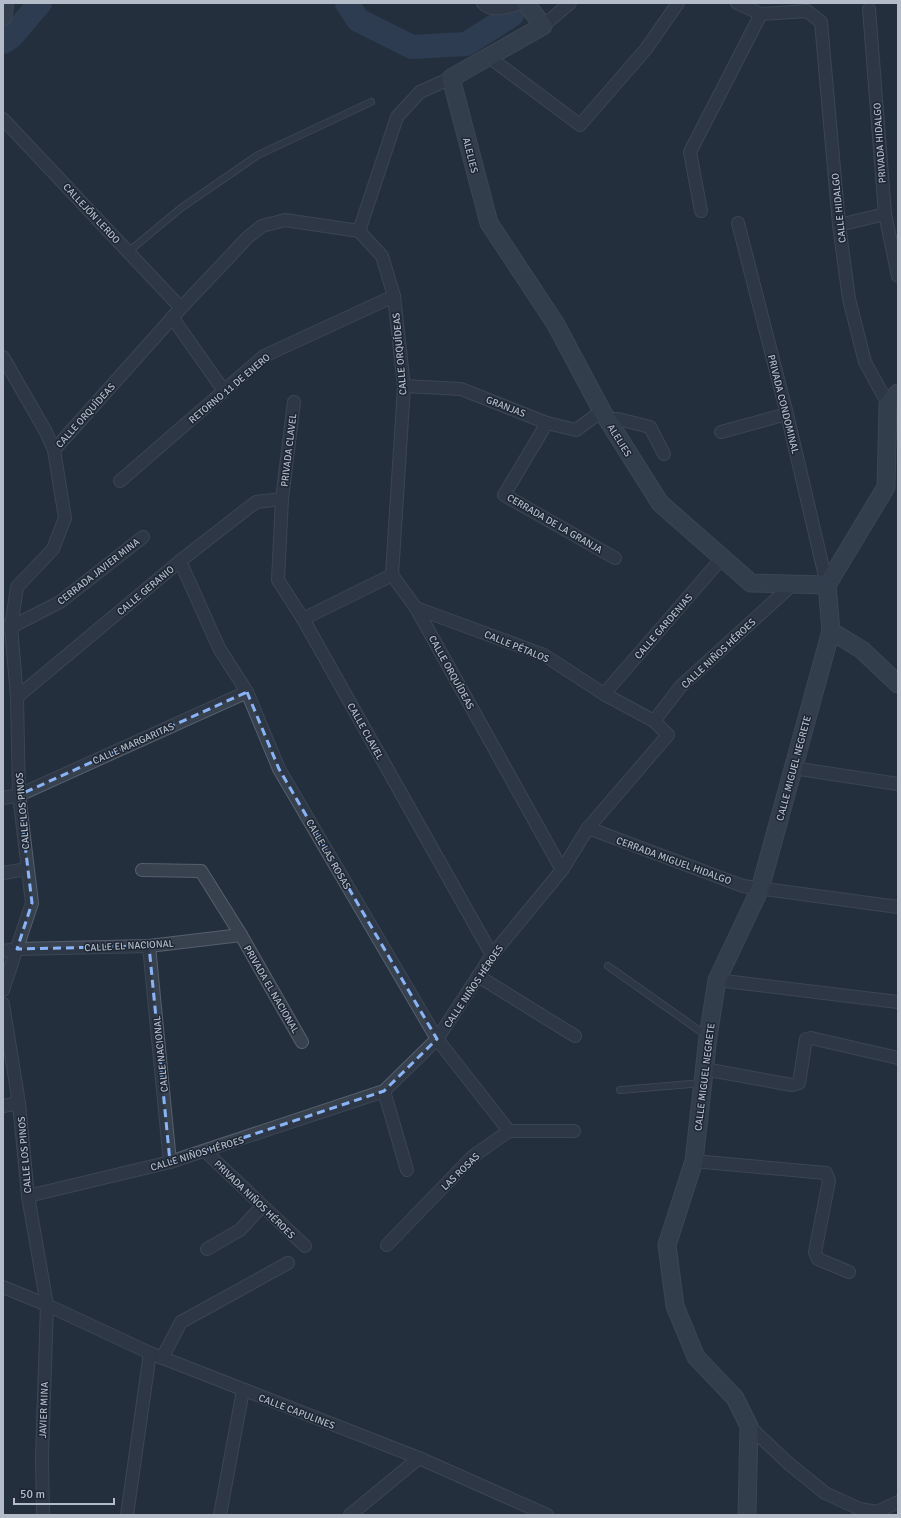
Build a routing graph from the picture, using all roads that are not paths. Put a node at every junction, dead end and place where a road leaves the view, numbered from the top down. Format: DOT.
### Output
graph roads {
  1 [pos="5,3"];
  2 [pos="483,3"];
  3 [pos="516,3"];
  4 [pos="526,3"];
  5 [pos="570,3"];
  6 [pos="678,3"];
  7 [pos="737,3"];
  8 [pos="807,7"];
  9 [pos="869,10"];
  10 [pos="761,14"];
  11 [pos="3,17"];
  12 [pos="543,26"];
  13 [pos="489,57"];
  14 [pos="451,78"];
  15 [pos="371,102"];
  16 [pos="3,119"];
  17 [pos="701,211"];
  18 [pos="885,214"];
  19 [pos="738,223"];
  20 [pos="839,225"];
  21 [pos="359,231"];
  22 [pos="128,252"];
  23 [pos="898,276"];
  24 [pos="394,296"];
  25 [pos="181,308"];
  26 [pos="172,317"];
  27 [pos="3,357"];
  28 [pos="404,386"];
  29 [pos="224,391"];
  30 [pos="893,399"];
  31 [pos="294,402"];
  32 [pos="787,414"];
  33 [pos="604,415"];
  34 [pos="547,423"];
  35 [pos="720,432"];
  36 [pos="54,450"];
  37 [pos="664,454"];
  38 [pos="120,481"];
  39 [pos="892,485"];
  40 [pos="282,499"];
  41 [pos="143,537"];
  42 [pos="615,558"];
  43 [pos="722,558"];
  44 [pos="180,561"];
  45 [pos="392,575"];
  46 [pos="793,584"];
  47 [pos="827,584"];
  48 [pos="416,608"];
  49 [pos="303,619"];
  50 [pos="7,627"];
  51 [pos="831,631"];
  52 [pos="898,684"];
  53 [pos="247,692"];
  54 [pos="604,694"];
  55 [pos="17,697"];
  56 [pos="654,721"];
  57 [pos="793,768"];
  58 [pos="898,784"];
  59 [pos="19,795"];
  60 [pos="3,798"];
  61 [pos="588,828"];
  62 [pos="27,869"];
  63 [pos="142,870"];
  64 [pos="562,870"];
  65 [pos="3,873"];
  66 [pos="760,889"];
  67 [pos="898,907"];
  68 [pos="241,935"];
  69 [pos="149,946"];
  70 [pos="17,949"];
  71 [pos="3,951"];
  72 [pos="492,955"];
  73 [pos="608,966"];
  74 [pos="478,976"];
  75 [pos="718,980"];
  76 [pos="3,990"];
  77 [pos="898,1002"];
  78 [pos="3,1004"];
  79 [pos="575,1036"];
  80 [pos="708,1037"];
  81 [pos="437,1039"];
  82 [pos="302,1042"];
  83 [pos="898,1058"];
  84 [pos="704,1076"];
  85 [pos="620,1090"];
  86 [pos="384,1092"];
  87 [pos="19,1103"];
  88 [pos="3,1106"];
  89 [pos="509,1131"];
  90 [pos="574,1131"];
  91 [pos="205,1151"];
  92 [pos="694,1161"];
  93 [pos="170,1162"];
  94 [pos="407,1170"];
  95 [pos="28,1196"];
  96 [pos="262,1206"];
  97 [pos="387,1245"];
  98 [pos="305,1246"];
  99 [pos="207,1249"];
  100 [pos="288,1263"];
  101 [pos="849,1272"];
  102 [pos="3,1287"];
  103 [pos="47,1304"];
  104 [pos="150,1353"];
  105 [pos="162,1358"];
  106 [pos="243,1390"];
  107 [pos="749,1426"];
  108 [pos="419,1458"];
  109 [pos="898,1502"];
  110 [pos="879,1514"];
  111 [pos="43,1515"];
  112 [pos="127,1515"];
  113 [pos="220,1515"];
  114 [pos="350,1515"];
  115 [pos="547,1515"];
  116 [pos="747,1515"];
  1 -- 11 [label="street"];
  2 -- 3 [label="street"];
  4 -- 12 [label="street"];
  5 -- 12 [label="street"];
  6 -- 13 [label="street"];
  7 -- 10 [label="street"];
  8 -- 10 [label="street"];
  8 -- 20 [label="street, CALLE HIDALGO"];
  9 -- 18 [label="street, PRIVADA HIDALGO"];
  10 -- 17 [label="street"];
  12 -- 13 [label="street"];
  13 -- 14 [label="street"];
  14 -- 21 [label="street"];
  14 -- 33 [label="street, ALELIES"];
  15 -- 22 [label="lane"];
  16 -- 22 [label="street, CALLEJÓN LERDO"];
  18 -- 20 [label="street"];
  18 -- 23 [label="street, PRIVADA HIDALGO"];
  19 -- 32 [label="street, PRIVADA CONDOMINAL"];
  20 -- 30 [label="street, CALLE HIDALGO"];
  21 -- 24 [label="street, CALLE ORQUÍDEAS"];
  21 -- 25 [label="street, CALLE ORQUÍDEAS"];
  22 -- 25 [label="street, CALLEJÓN LERDO"];
  24 -- 28 [label="street, CALLE ORQUÍDEAS"];
  24 -- 29 [label="street, RETORNO 11 DE ENERO"];
  25 -- 26 [label="street, CALLE ORQUÍDEAS"];
  26 -- 29 [label="street"];
  26 -- 36 [label="street, CALLE ORQUÍDEAS"];
  27 -- 36 [label="street, CALLE LOS PINOS"];
  28 -- 34 [label="street, GRANJAS"];
  28 -- 45 [label="street, CALLE ORQUÍDEAS"];
  29 -- 38 [label="street, RETORNO 11 DE ENERO"];
  30 -- 39 [label="street"];
  31 -- 40 [label="street, PRIVADA CLAVEL"];
  32 -- 35 [label="street"];
  32 -- 47 [label="street, PRIVADA CONDOMINAL"];
  33 -- 34 [label="street, GRANJAS"];
  33 -- 37 [label="street"];
  33 -- 43 [label="street, ALELIES"];
  34 -- 42 [label="street, CERRADA DE LA GRANJA"];
  36 -- 50 [label="street, CALLE LOS PINOS"];
  39 -- 47 [label="street"];
  40 -- 44 [label="street, CALLE GERANIO"];
  40 -- 49 [label="street, CALLE CLAVEL"];
  41 -- 50 [label="street, CERRADA JAVIER MINA"];
  43 -- 46 [label="street, ALELIES"];
  43 -- 54 [label="street, CALLE GARDENIAS"];
  44 -- 53 [label="street, CALLE LAS ROSAS"];
  44 -- 55 [label="street, CALLE GERANIO"];
  45 -- 48 [label="street, CALLE ORQUÍDEAS"];
  45 -- 49 [label="street"];
  46 -- 47 [label="street, ALELIES"];
  46 -- 56 [label="street, CALLE NIÑOS HÉROES"];
  47 -- 51 [label="street"];
  48 -- 54 [label="street, CALLE PÉTALOS"];
  48 -- 64 [label="street, CALLE ORQUÍDEAS"];
  49 -- 72 [label="street, CALLE CLAVEL"];
  50 -- 55 [label="street, CALLE LOS PINOS"];
  51 -- 52 [label="street"];
  51 -- 57 [label="street, CALLE MIGUEL NEGRETE"];
  53 -- 59 [label="street, CALLE MARGARITAS"];
  53 -- 81 [label="street, CALLE LAS ROSAS"];
  54 -- 56 [label="street, CALLE PÉTALOS"];
  55 -- 59 [label="street, CALLE LOS PINOS"];
  56 -- 61 [label="street, CALLE NIÑOS HÉROES"];
  57 -- 58 [label="street"];
  57 -- 66 [label="street, CALLE MIGUEL NEGRETE"];
  59 -- 60 [label="street, CALLE MARGARITAS"];
  59 -- 62 [label="street, CALLE LOS PINOS"];
  61 -- 64 [label="street, CALLE NIÑOS HÉROES"];
  61 -- 66 [label="street, CERRADA MIGUEL HIDALGO"];
  62 -- 65 [label="street"];
  62 -- 70 [label="street, CALLE LOS PINOS"];
  63 -- 68 [label="street, PRIVADA EL NACIONAL"];
  64 -- 72 [label="street, CALLE NIÑOS HÉROES"];
  66 -- 67 [label="street, CERRADA MIGUEL HIDALGO"];
  66 -- 75 [label="street, CALLE MIGUEL NEGRETE"];
  68 -- 69 [label="street, CALLE EL NACIONAL"];
  68 -- 82 [label="street, PRIVADA EL NACIONAL"];
  69 -- 70 [label="street, CALLE EL NACIONAL"];
  69 -- 93 [label="street, CALLE NACIONAL"];
  70 -- 71 [label="street, CALLE EL NACIONAL"];
  70 -- 76 [label="street, CALLE LOS PINOS"];
  72 -- 74 [label="street, CALLE NIÑOS HÉROES"];
  73 -- 80 [label="lane"];
  74 -- 79 [label="street"];
  74 -- 81 [label="street, CALLE NIÑOS HÉROES"];
  75 -- 77 [label="street"];
  75 -- 80 [label="street, CALLE MIGUEL NEGRETE"];
  78 -- 87 [label="street, CALLE LOS PINOS"];
  80 -- 84 [label="street, CALLE MIGUEL NEGRETE"];
  81 -- 86 [label="street, CALLE NIÑOS HÉROES"];
  81 -- 89 [label="street, CALLE LAS ROSAS"];
  83 -- 84 [label="street"];
  84 -- 85 [label="lane"];
  84 -- 92 [label="street, CALLE MIGUEL NEGRETE"];
  86 -- 91 [label="street, CALLE NIÑOS HÉROES"];
  86 -- 94 [label="street"];
  87 -- 88 [label="street"];
  87 -- 95 [label="street, CALLE LOS PINOS"];
  89 -- 90 [label="street"];
  89 -- 97 [label="street, LAS ROSAS"];
  91 -- 93 [label="street, CALLE NIÑOS HÉROES"];
  91 -- 96 [label="street, PRIVADA NIÑOS HÉROES"];
  92 -- 101 [label="street"];
  92 -- 107 [label="street, CALLE MIGUEL NEGRETE"];
  93 -- 95 [label="street, CALLE NIÑOS HÉROES"];
  95 -- 103 [label="street, CALLE LOS PINOS"];
  96 -- 98 [label="street, PRIVADA NIÑOS HÉROES"];
  96 -- 99 [label="street"];
  100 -- 105 [label="street"];
  102 -- 103 [label="street, CALLE CAPULINES"];
  103 -- 104 [label="street, CALLE CAPULINES"];
  103 -- 111 [label="street, JAVIER MINA"];
  104 -- 105 [label="street, CALLE CAPULINES"];
  104 -- 112 [label="street"];
  105 -- 106 [label="street, CALLE CAPULINES"];
  106 -- 108 [label="street, CALLE CAPULINES"];
  106 -- 113 [label="street"];
  107 -- 110 [label="street"];
  107 -- 116 [label="street, CALLE MIGUEL NEGRETE"];
  108 -- 114 [label="street"];
  108 -- 115 [label="street, CALLE CAPULINES"];
  109 -- 110 [label="street"];
}
